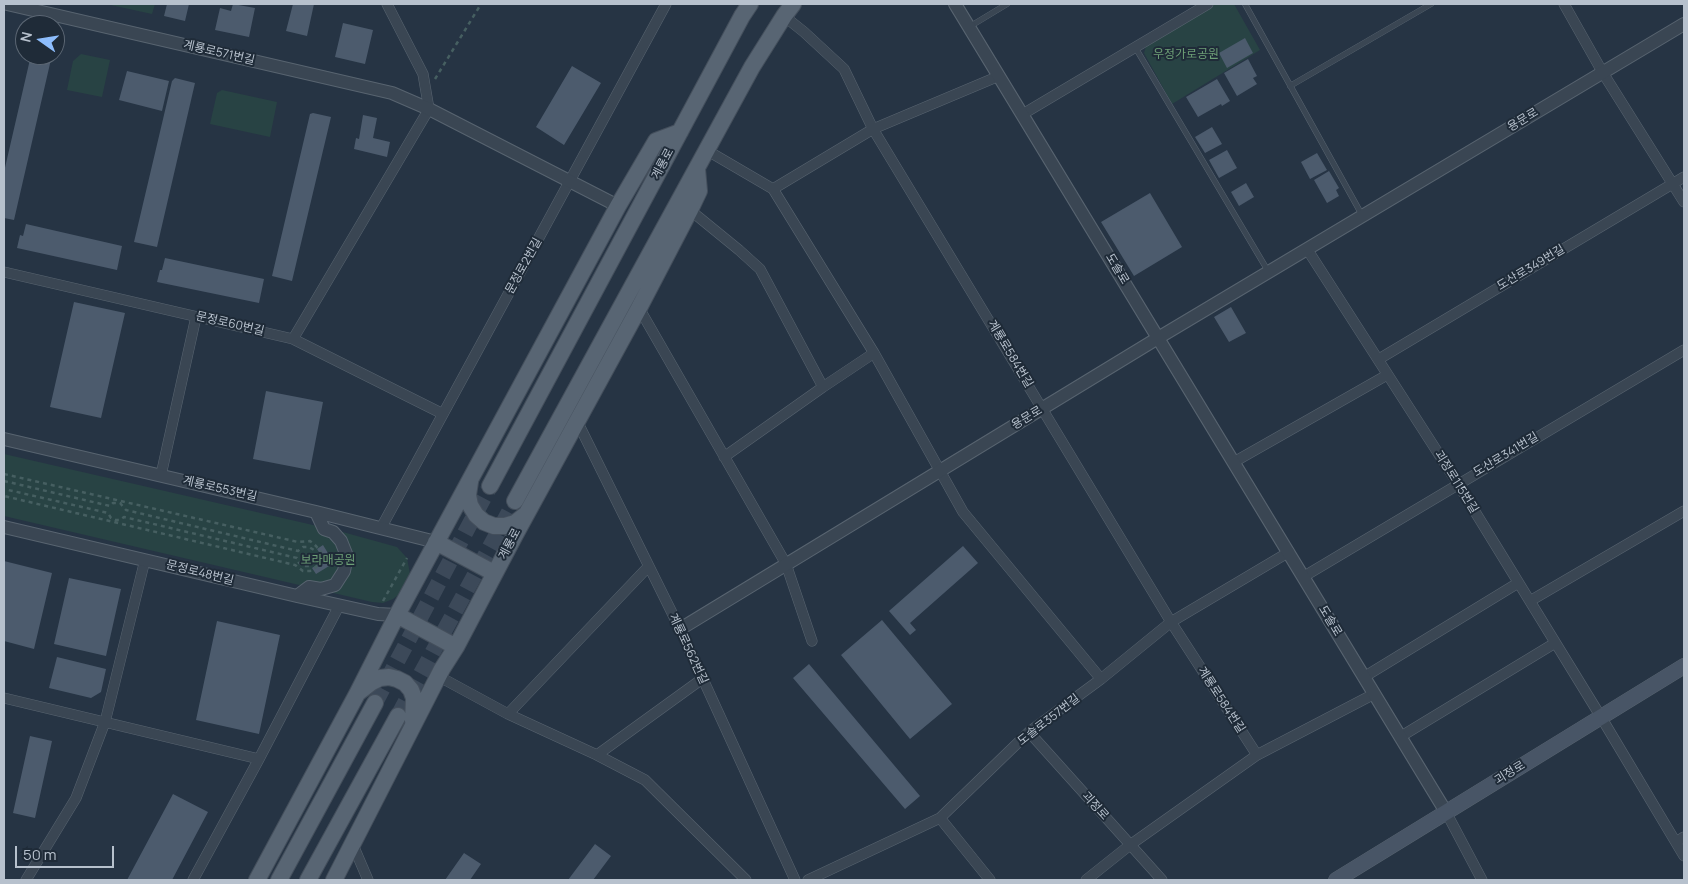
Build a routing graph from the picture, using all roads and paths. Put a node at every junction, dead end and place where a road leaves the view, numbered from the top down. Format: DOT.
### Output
graph roads {
  1 [pos="6,4"];
  2 [pos="387,4"];
  3 [pos="481,4"];
  4 [pos="666,4"];
  5 [pos="955,4"];
  6 [pos="1008,4"];
  7 [pos="1208,4"];
  8 [pos="1245,4"];
  9 [pos="1430,4"];
  10 [pos="1564,4"];
  11 [pos="745,8"];
  12 [pos="788,10"];
  13 [pos="1684,24"];
  14 [pos="969,27"];
  15 [pos="1135,47"];
  16 [pos="1603,73"];
  17 [pos="999,76"];
  18 [pos="425,85"];
  19 [pos="1290,86"];
  20 [pos="429,109"];
  21 [pos="1022,114"];
  22 [pos="873,129"];
  23 [pos="680,132"];
  24 [pos="708,151"];
  25 [pos="697,169"];
  26 [pos="1684,177"];
  27 [pos="570,180"];
  28 [pos="1673,184"];
  29 [pos="773,189"];
  30 [pos="1684,202"];
  31 [pos="618,206"];
  32 [pos="690,210"];
  33 [pos="1362,216"];
  34 [pos="1307,249"];
  35 [pos="4,272"];
  36 [pos="1268,272"];
  37 [pos="639,308"];
  38 [pos="196,316"];
  39 [pos="1158,338"];
  40 [pos="293,339"];
  41 [pos="1684,350"];
  42 [pos="874,353"];
  43 [pos="1379,359"];
  44 [pos="1387,375"];
  45 [pos="823,387"];
  46 [pos="1042,408"];
  47 [pos="443,414"];
  48 [pos="577,421"];
  49 [pos="4,439"];
  50 [pos="724,457"];
  51 [pos="1234,462"];
  52 [pos="940,470"];
  53 [pos="4,474"];
  54 [pos="161,475"];
  55 [pos="472,475"];
  56 [pos="4,481"];
  57 [pos="1458,484"];
  58 [pos="490,486"];
  59 [pos="4,489"];
  60 [pos="4,496"];
  61 [pos="119,502"];
  62 [pos="522,504"];
  63 [pos="1684,511"];
  64 [pos="316,512"];
  65 [pos="114,521"];
  66 [pos="4,527"];
  67 [pos="381,528"];
  68 [pos="436,542"];
  69 [pos="1288,552"];
  70 [pos="407,558"];
  71 [pos="145,560"];
  72 [pos="786,564"];
  73 [pos="648,567"];
  74 [pos="494,573"];
  75 [pos="1303,577"];
  76 [pos="1518,583"];
  77 [pos="297,596"];
  78 [pos="1530,601"];
  79 [pos="383,603"];
  80 [pos="339,606"];
  81 [pos="397,615"];
  82 [pos="1171,622"];
  83 [pos="680,628"];
  84 [pos="812,641"];
  85 [pos="1555,643"];
  86 [pos="456,647"];
  87 [pos="1684,666"];
  88 [pos="438,676"];
  89 [pos="1364,677"];
  90 [pos="702,679"];
  91 [pos="1102,679"];
  92 [pos="357,694"];
  93 [pos="1374,694"];
  94 [pos="4,698"];
  95 [pos="375,703"];
  96 [pos="508,714"];
  97 [pos="398,716"];
  98 [pos="1601,717"];
  99 [pos="105,722"];
  100 [pos="413,726"];
  101 [pos="1029,732"];
  102 [pos="1400,736"];
  103 [pos="597,755"];
  104 [pos="1257,755"];
  105 [pos="259,759"];
  106 [pos="1446,812"];
  107 [pos="940,818"];
  108 [pos="1680,839"];
  109 [pos="352,845"];
  110 [pos="1130,845"];
  111 [pos="1684,856"];
  112 [pos="26,880"];
  113 [pos="193,880"];
  114 [pos="257,880"];
  115 [pos="279,880"];
  116 [pos="308,880"];
  117 [pos="334,880"];
  118 [pos="368,880"];
  119 [pos="746,880"];
  120 [pos="794,880"];
  121 [pos="808,880"];
  122 [pos="990,880"];
  123 [pos="1086,880"];
  124 [pos="1162,880"];
  125 [pos="1336,880"];
  126 [pos="1482,880"];
  1 -- 20 [label="street, 계룡로571번길"];
  2 -- 18 [label="street"];
  3 -- 18 [label="path"];
  4 -- 27 [label="street, 문정로2번길"];
  5 -- 14 [label="street, 도솔로"];
  6 -- 14 [label="lane"];
  7 -- 15 [label="street"];
  8 -- 19 [label="lane"];
  9 -- 19 [label="lane"];
  10 -- 16 [label="street"];
  11 -- 23 [label="main road, 계룡로"];
  12 -- 22 [label="street, 계룡로584번길"];
  12 -- 24 [label="main road, 계룡로"];
  13 -- 16 [label="street, 용문로"];
  14 -- 17 [label="street, 도솔로"];
  15 -- 21 [label="street"];
  15 -- 36 [label="lane"];
  16 -- 28 [label="street"];
  16 -- 33 [label="street, 용문로"];
  17 -- 21 [label="street, 도솔로"];
  17 -- 22 [label="street"];
  18 -- 20 [label="street"];
  19 -- 33 [label="lane"];
  20 -- 27 [label="street, 계룡로571번길"];
  20 -- 40 [label="street"];
  21 -- 39 [label="street, 도솔로"];
  22 -- 29 [label="street"];
  22 -- 46 [label="street, 계룡로584번길"];
  23 -- 31 [label="main road, 계룡로"];
  23 -- 58 [label="main road, 계룡로"];
  24 -- 25 [label="main road, 계룡로"];
  24 -- 29 [label="street"];
  25 -- 32 [label="main road, 계룡로"];
  25 -- 62 [label="main road, 계룡로"];
  26 -- 28 [label="street, 도산로349번길"];
  27 -- 31 [label="street, 계룡로571번길"];
  27 -- 47 [label="street, 문정로2번길"];
  28 -- 30 [label="street"];
  28 -- 43 [label="street, 도산로349번길"];
  29 -- 42 [label="street"];
  31 -- 55 [label="main road, 계룡로"];
  32 -- 37 [label="main road, 계룡로"];
  32 -- 45 [label="street"];
  33 -- 34 [label="street, 용문로"];
  34 -- 36 [label="street, 용문로"];
  34 -- 43 [label="street, 괴정로115번길"];
  35 -- 38 [label="street, 문정로60번길"];
  36 -- 39 [label="street, 용문로"];
  37 -- 48 [label="main road, 계룡로"];
  37 -- 50 [label="street"];
  38 -- 40 [label="street, 문정로60번길"];
  38 -- 54 [label="street"];
  39 -- 46 [label="street, 용문로"];
  39 -- 51 [label="street, 도솔로"];
  40 -- 47 [label="street, 문정로60번길"];
  41 -- 57 [label="street, 도산로341번길"];
  42 -- 45 [label="street"];
  42 -- 52 [label="street"];
  43 -- 44 [label="street, 괴정로115번길"];
  44 -- 51 [label="street"];
  44 -- 57 [label="street, 괴정로115번길"];
  45 -- 50 [label="street"];
  46 -- 52 [label="street, 용문로"];
  46 -- 82 [label="street, 계룡로584번길"];
  47 -- 67 [label="street, 문정로2번길"];
  48 -- 62 [label="main road, 계룡로"];
  48 -- 73 [label="street, 계룡로562번길"];
  49 -- 54 [label="street, 계룡로553번길"];
  50 -- 72 [label="street"];
  51 -- 69 [label="street, 도솔로"];
  52 -- 72 [label="street, 용문로"];
  52 -- 91 [label="street"];
  53 -- 61 [label="path"];
  54 -- 64 [label="street, 계룡로553번길"];
  55 -- 62 [label="main road"];
  55 -- 68 [label="main road, 계룡로"];
  56 -- 61 [label="path"];
  57 -- 75 [label="street, 도산로341번길"];
  57 -- 76 [label="street, 괴정로115번길"];
  59 -- 65 [label="path"];
  60 -- 65 [label="path"];
  61 -- 65 [label="path"];
  61 -- 65 [label="path"];
  62 -- 74 [label="main road, 계룡로"];
  63 -- 78 [label="street"];
  64 -- 67 [label="street, 계룡로553번길"];
  64 -- 77 [label="street"];
  66 -- 71 [label="street, 문정로48번길"];
  67 -- 68 [label="street, 계룡로553번길"];
  68 -- 74 [label="main road"];
  68 -- 81 [label="main road, 계룡로"];
  69 -- 75 [label="street, 도솔로"];
  69 -- 82 [label="street, 도솔로357번길"];
  70 -- 79 [label="path"];
  71 -- 77 [label="street, 문정로48번길"];
  71 -- 99 [label="street"];
  72 -- 83 [label="street, 용문로"];
  72 -- 84 [label="street"];
  73 -- 83 [label="street, 계룡로562번길"];
  73 -- 96 [label="street"];
  74 -- 86 [label="main road, 계룡로"];
  75 -- 89 [label="street, 도솔로"];
  76 -- 78 [label="street, 괴정로115번길"];
  76 -- 89 [label="street"];
  77 -- 80 [label="street, 문정로48번길"];
  78 -- 85 [label="street, 괴정로115번길"];
  80 -- 81 [label="street, 문정로48번길"];
  80 -- 105 [label="street"];
  81 -- 86 [label="main road"];
  81 -- 92 [label="main road, 계룡로"];
  82 -- 91 [label="street, 도솔로357번길"];
  82 -- 104 [label="street, 계룡로584번길"];
  83 -- 90 [label="street, 계룡로562번길"];
  85 -- 98 [label="street, 괴정로115번길"];
  85 -- 102 [label="street"];
  86 -- 88 [label="main road, 계룡로"];
  87 -- 98 [label="main road, 괴정로"];
  88 -- 96 [label="street"];
  88 -- 100 [label="main road, 계룡로"];
  89 -- 93 [label="street, 도솔로"];
  90 -- 103 [label="street"];
  90 -- 120 [label="street, 계룡로562번길"];
  91 -- 101 [label="street, 도솔로357번길"];
  92 -- 100 [label="main road"];
  92 -- 114 [label="main road, 계룡로"];
  93 -- 102 [label="street, 도솔로"];
  93 -- 104 [label="street"];
  94 -- 99 [label="street"];
  95 -- 115 [label="main road"];
  96 -- 103 [label="street"];
  97 -- 116 [label="main road"];
  98 -- 106 [label="main road, 괴정로"];
  98 -- 108 [label="street, 괴정로115번길"];
  99 -- 105 [label="street"];
  99 -- 112 [label="street"];
  100 -- 109 [label="main road, 계룡로"];
  101 -- 107 [label="street, 도솔로357번길"];
  101 -- 110 [label="street, 괴정로"];
  102 -- 106 [label="street, 도솔로"];
  103 -- 119 [label="street"];
  104 -- 110 [label="street"];
  105 -- 113 [label="street"];
  106 -- 125 [label="main road, 괴정로"];
  106 -- 126 [label="street, 도솔로"];
  107 -- 121 [label="street, 도솔로357번길"];
  107 -- 122 [label="street"];
  108 -- 111 [label="street, 괴정로115번길"];
  109 -- 117 [label="main road, 계룡로"];
  109 -- 118 [label="street"];
  110 -- 123 [label="street"];
  110 -- 124 [label="street, 괴정로"];
}
